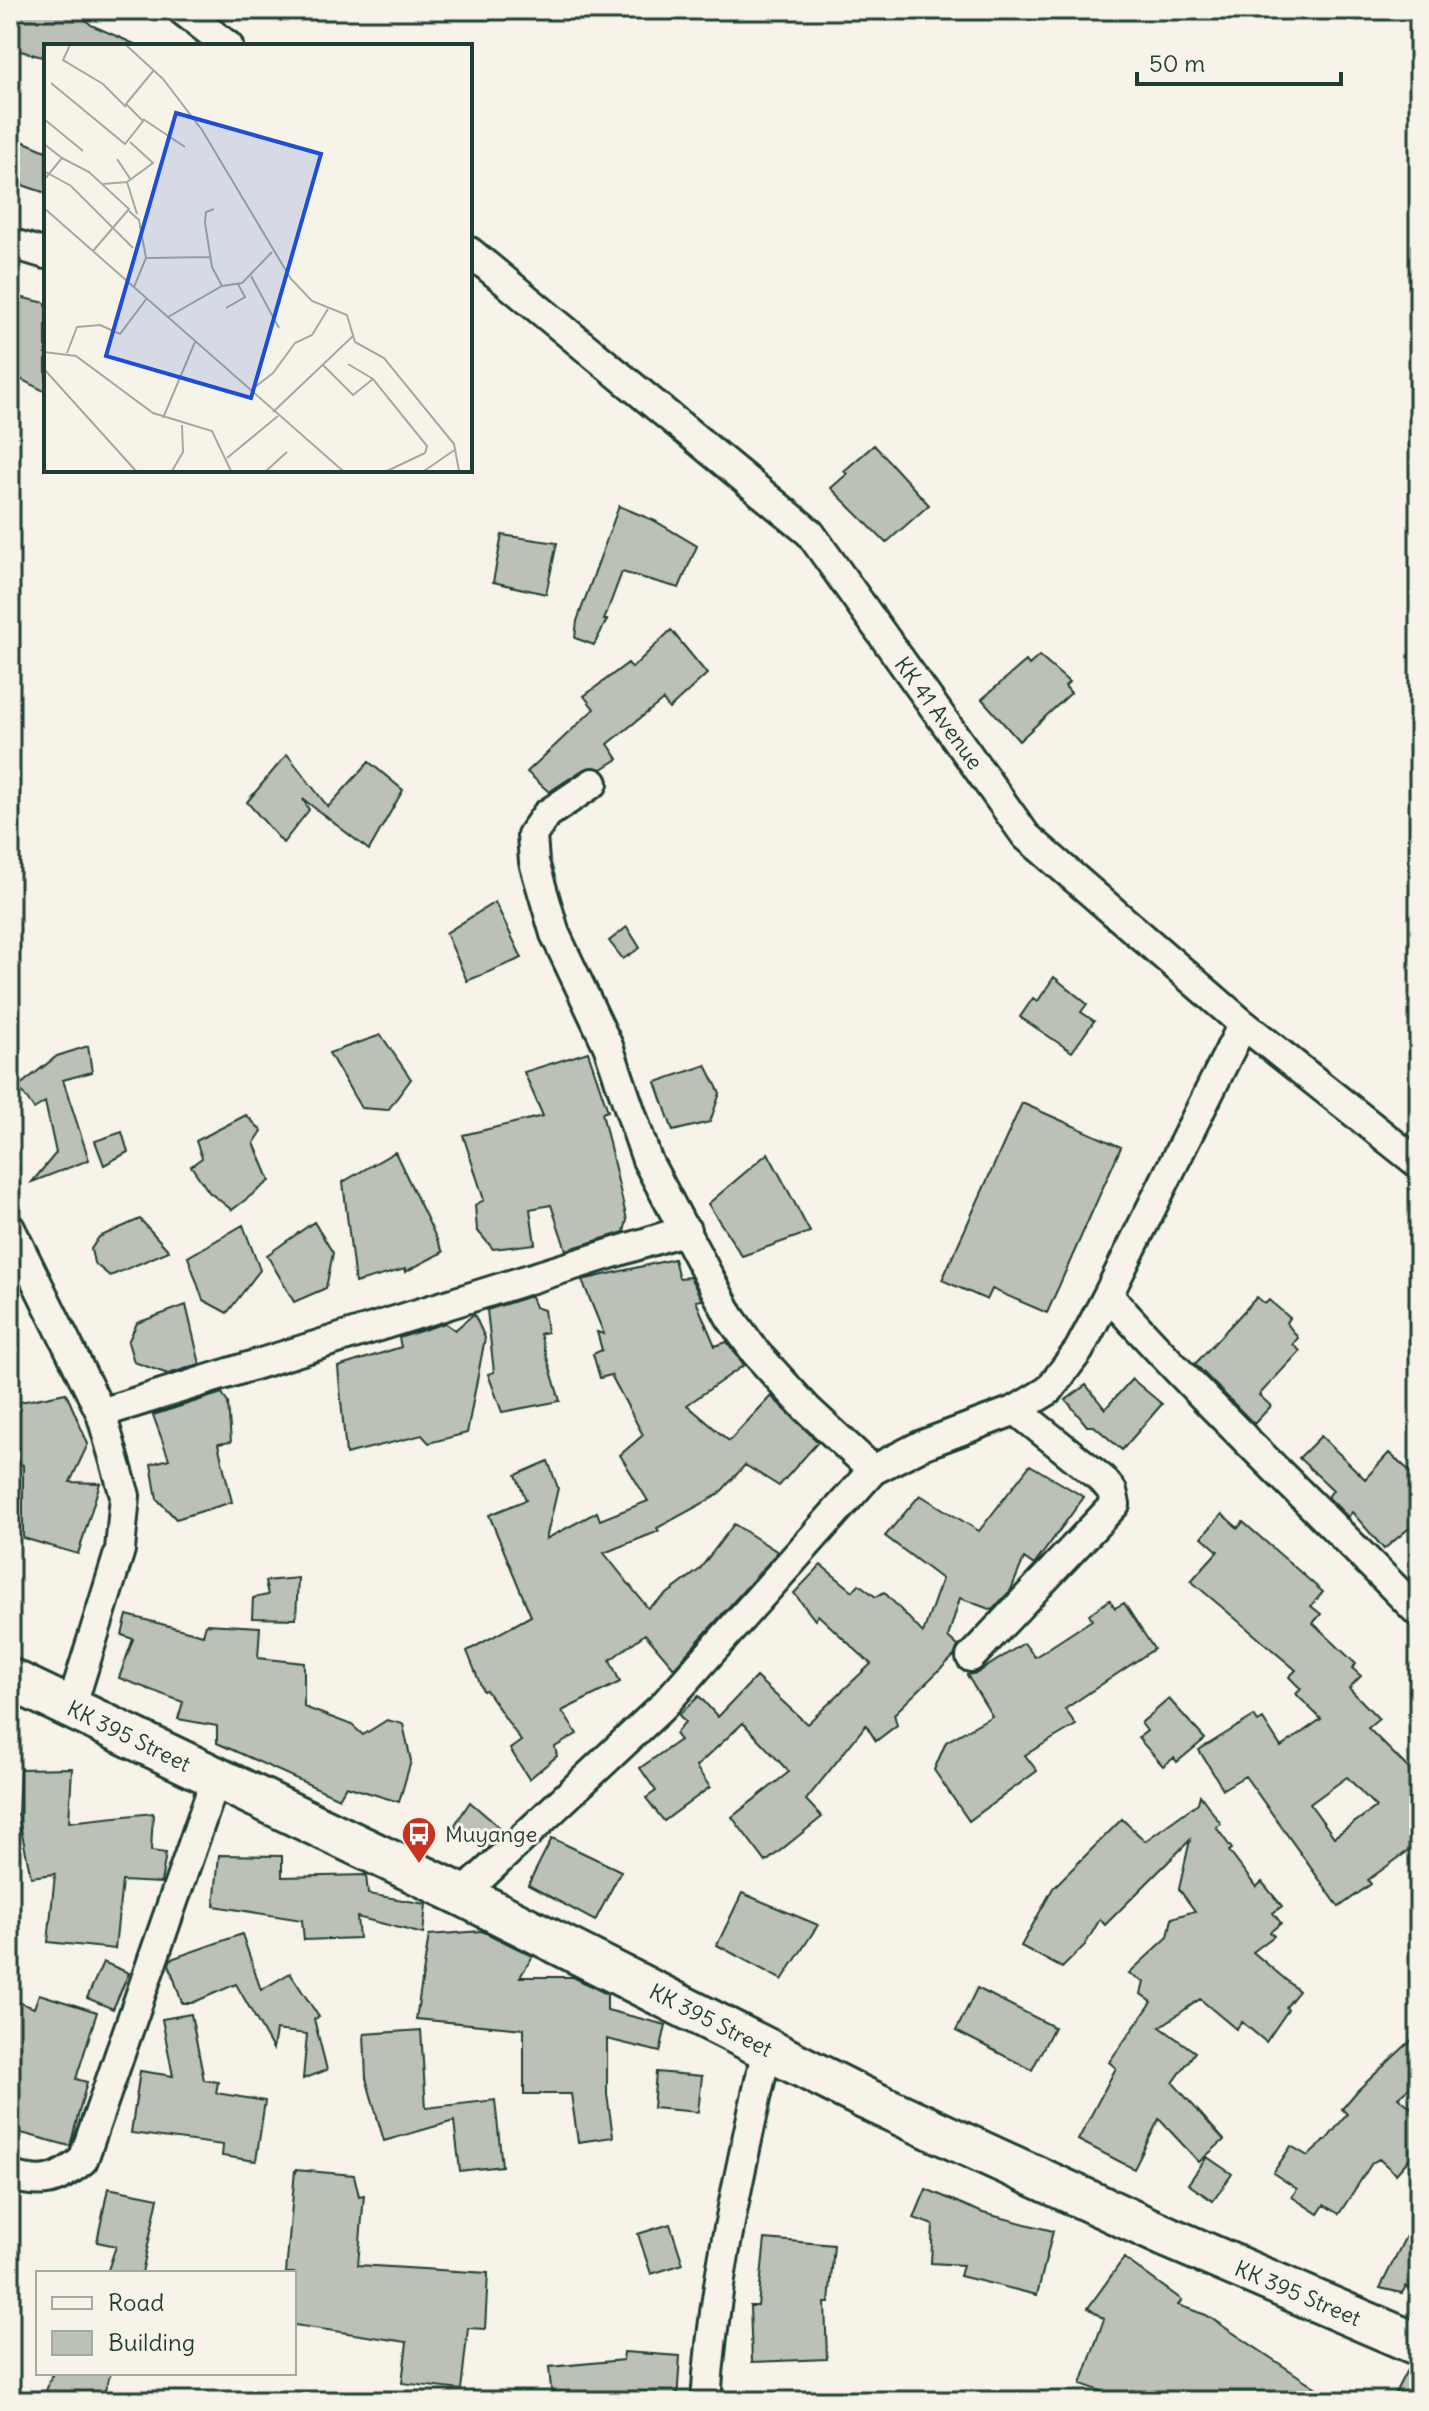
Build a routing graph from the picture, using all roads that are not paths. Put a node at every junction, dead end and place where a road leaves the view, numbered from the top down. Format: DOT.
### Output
graph roads {
  1 [pos="182,10"];
  2 [pos="225,44"];
  3 [pos="10,243"];
  4 [pos="44,253"];
  5 [pos="472,254"];
  6 [pos="593,783"];
  7 [pos="1243,1024"];
  8 [pos="1419,1164"];
  9 [pos="10,1228"];
  10 [pos="686,1230"];
  11 [pos="1108,1295"];
  12 [pos="1016,1410"];
  13 [pos="101,1413"];
  14 [pos="873,1470"];
  15 [pos="1419,1613"];
  16 [pos="971,1657"];
  17 [pos="10,1679"];
  18 [pos="71,1708"];
  19 [pos="216,1778"];
  20 [pos="462,1895"];
  21 [pos="767,2048"];
  22 [pos="10,2176"];
  23 [pos="1418,2341"];
  24 [pos="706,2401"];
  1 -- 2 [label="street"];
  3 -- 4 [label="street"];
  5 -- 7 [label="street, KK 41 Avenue"];
  6 -- 10 [label="street"];
  7 -- 8 [label="street, KK 41 Avenue"];
  7 -- 11 [label="street"];
  9 -- 13 [label="street"];
  10 -- 13 [label="street"];
  10 -- 14 [label="street"];
  11 -- 12 [label="street"];
  11 -- 15 [label="street"];
  12 -- 14 [label="street"];
  12 -- 16 [label="street"];
  13 -- 18 [label="street"];
  14 -- 20 [label="street"];
  17 -- 18 [label="street, KK 395 Street"];
  18 -- 19 [label="street, KK 395 Street"];
  19 -- 20 [label="street, KK 395 Street"];
  19 -- 22 [label="street"];
  20 -- 21 [label="street, KK 395 Street"];
  21 -- 23 [label="street, KK 395 Street"];
  21 -- 24 [label="street"];
}
